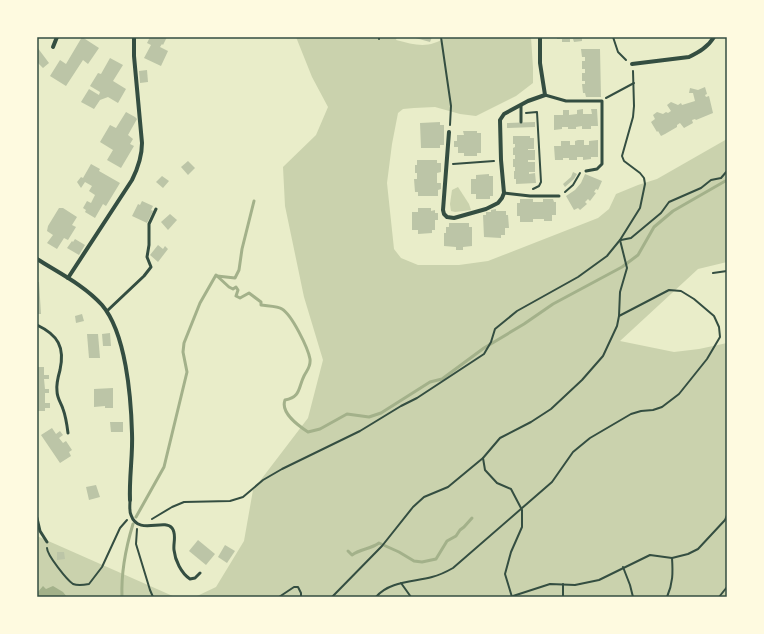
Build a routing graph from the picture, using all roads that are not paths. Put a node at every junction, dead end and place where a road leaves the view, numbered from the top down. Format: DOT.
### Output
graph roads {
  1 [pos="57,37"];
  2 [pos="134,37"];
  3 [pos="540,37"];
  4 [pos="714,37"];
  5 [pos="53,47"];
  6 [pos="632,64"];
  7 [pos="545,95"];
  8 [pos="521,105"];
  9 [pos="521,122"];
  10 [pos="449,132"];
  11 [pos="586,171"];
  12 [pos="504,193"];
  13 [pos="559,196"];
  14 [pos="156,209"];
  15 [pos="37,259"];
  16 [pos="68,278"];
  17 [pos="107,311"];
  18 [pos="37,325"];
  19 [pos="68,433"];
  20 [pos="130,500"];
  21 [pos="37,518"];
  22 [pos="47,542"];
  23 [pos="200,573"];
  1 -- 5 [label="street"];
  2 -- 16 [label="street"];
  3 -- 7 [label="street"];
  4 -- 6 [label="street"];
  7 -- 8 [label="street"];
  7 -- 11 [label="lane"];
  8 -- 9 [label="lane"];
  8 -- 12 [label="street"];
  10 -- 12 [label="street"];
  12 -- 13 [label="lane"];
  14 -- 17 [label="lane"];
  15 -- 16 [label="street"];
  16 -- 17 [label="street"];
  17 -- 20 [label="street"];
  18 -- 19 [label="lane"];
  20 -- 23 [label="lane"];
  21 -- 22 [label="lane"];
}
